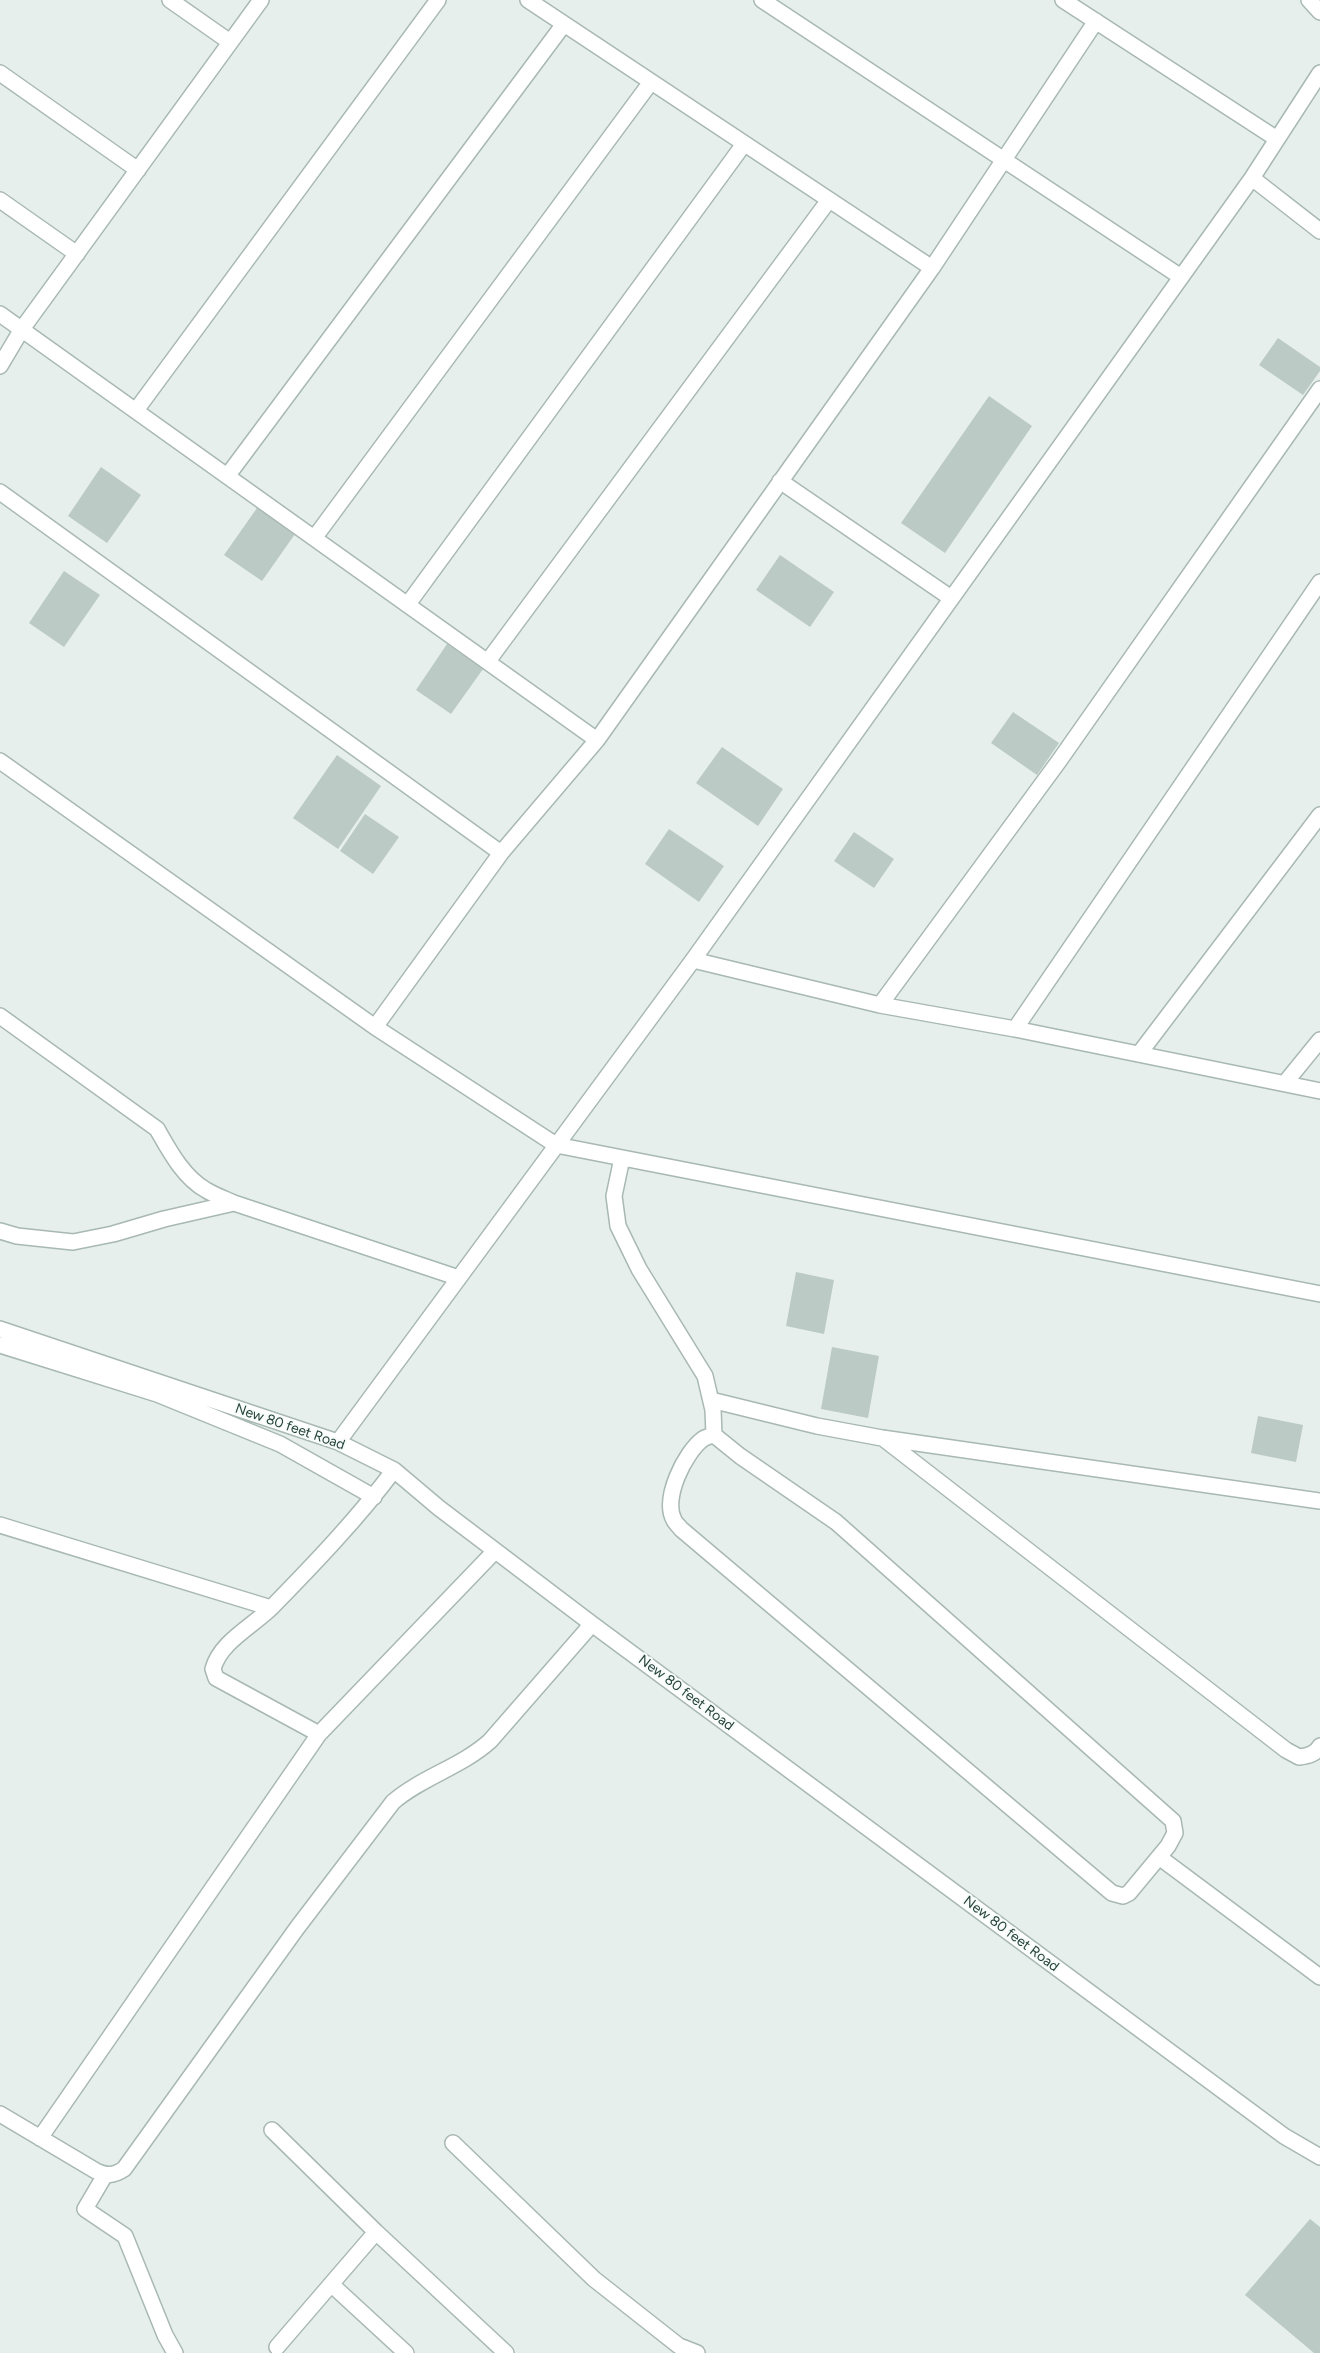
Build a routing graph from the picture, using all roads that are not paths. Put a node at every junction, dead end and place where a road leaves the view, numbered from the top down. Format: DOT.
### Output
graph roads {
  1 [pos="170,0"];
  2 [pos="261,0"];
  3 [pos="438,0"];
  4 [pos="528,0"];
  5 [pos="762,0"];
  6 [pos="1062,0"];
  7 [pos="1309,0"];
  8 [pos="1320,12"];
  9 [pos="1096,21"];
  10 [pos="564,24"];
  11 [pos="230,42"];
  12 [pos="0,73"];
  13 [pos="1320,73"];
  14 [pos="650,82"];
  15 [pos="1277,139"];
  16 [pos="744,144"];
  17 [pos="1002,160"];
  18 [pos="138,170"];
  19 [pos="1252,178"];
  20 [pos="0,200"];
  21 [pos="829,200"];
  22 [pos="1320,232"];
  23 [pos="77,254"];
  24 [pos="932,268"];
  25 [pos="1180,277"];
  26 [pos="0,314"];
  27 [pos="22,329"];
  28 [pos="0,366"];
  29 [pos="1320,389"];
  30 [pos="137,409"];
  31 [pos="228,475"];
  32 [pos="780,482"];
  33 [pos="0,492"];
  34 [pos="315,538"];
  35 [pos="1320,582"];
  36 [pos="951,598"];
  37 [pos="408,604"];
  38 [pos="488,661"];
  39 [pos="597,740"];
  40 [pos="0,762"];
  41 [pos="1320,815"];
  42 [pos="501,853"];
  43 [pos="693,960"];
  44 [pos="880,1005"];
  45 [pos="0,1016"];
  46 [pos="375,1027"];
  47 [pos="1015,1030"];
  48 [pos="1320,1040"];
  49 [pos="1139,1054"];
  50 [pos="1285,1083"];
  51 [pos="1320,1091"];
  52 [pos="556,1145"];
  53 [pos="622,1158"];
  54 [pos="234,1203"];
  55 [pos="0,1231"];
  56 [pos="458,1278"];
  57 [pos="1320,1294"];
  58 [pos="0,1329"];
  59 [pos="0,1345"];
  60 [pos="711,1400"];
  61 [pos="714,1435"];
  62 [pos="882,1438"];
  63 [pos="338,1442"];
  64 [pos="394,1470"];
  65 [pos="374,1496"];
  66 [pos="1320,1501"];
  67 [pos="0,1525"];
  68 [pos="495,1551"];
  69 [pos="271,1608"];
  70 [pos="592,1624"];
  71 [pos="319,1734"];
  72 [pos="1320,1746"];
  73 [pos="1159,1857"];
  74 [pos="1320,1976"];
  75 [pos="0,2114"];
  76 [pos="272,2130"];
  77 [pos="40,2138"];
  78 [pos="453,2143"];
  79 [pos="1320,2157"];
  80 [pos="105,2175"];
  81 [pos="376,2232"];
  82 [pos="330,2284"];
  83 [pos="277,2347"];
  84 [pos="175,2353"];
  85 [pos="406,2353"];
  86 [pos="506,2353"];
  87 [pos="697,2353"];
  1 -- 11 [label="street"];
  2 -- 11 [label="street"];
  3 -- 30 [label="street"];
  4 -- 10 [label="street"];
  5 -- 17 [label="street"];
  6 -- 9 [label="street"];
  7 -- 8 [label="street"];
  9 -- 15 [label="street"];
  9 -- 17 [label="street"];
  10 -- 14 [label="street"];
  10 -- 31 [label="street"];
  11 -- 18 [label="street"];
  12 -- 18 [label="street"];
  13 -- 15 [label="street"];
  14 -- 16 [label="street"];
  14 -- 34 [label="street"];
  15 -- 19 [label="street"];
  16 -- 21 [label="street"];
  16 -- 37 [label="street"];
  17 -- 24 [label="street"];
  17 -- 25 [label="street"];
  18 -- 23 [label="street"];
  19 -- 22 [label="street"];
  19 -- 25 [label="street"];
  20 -- 23 [label="street"];
  21 -- 24 [label="street"];
  21 -- 38 [label="street"];
  23 -- 27 [label="street"];
  24 -- 32 [label="street"];
  25 -- 36 [label="street"];
  26 -- 27 [label="street"];
  27 -- 28 [label="street"];
  27 -- 30 [label="street"];
  29 -- 44 [label="street"];
  30 -- 31 [label="street"];
  31 -- 34 [label="street"];
  32 -- 36 [label="street"];
  32 -- 39 [label="street"];
  33 -- 42 [label="street"];
  34 -- 37 [label="street"];
  35 -- 47 [label="street"];
  36 -- 43 [label="street"];
  37 -- 38 [label="street"];
  38 -- 39 [label="street"];
  39 -- 42 [label="street"];
  40 -- 46 [label="street"];
  41 -- 49 [label="street"];
  42 -- 46 [label="street"];
  43 -- 44 [label="street"];
  43 -- 52 [label="street"];
  44 -- 47 [label="street"];
  45 -- 54 [label="street"];
  46 -- 52 [label="street"];
  47 -- 49 [label="street"];
  48 -- 50 [label="street"];
  49 -- 50 [label="street"];
  50 -- 51 [label="street"];
  52 -- 53 [label="street"];
  52 -- 56 [label="street"];
  53 -- 57 [label="street"];
  53 -- 60 [label="street"];
  54 -- 55 [label="street"];
  54 -- 56 [label="street"];
  56 -- 63 [label="street"];
  58 -- 63 [label="street, New 80 feet Road"];
  59 -- 65 [label="street"];
  60 -- 61 [label="street"];
  60 -- 62 [label="street"];
  61 -- 73 [label="street"];
  61 -- 73 [label="street"];
  62 -- 66 [label="street"];
  62 -- 72 [label="street"];
  63 -- 64 [label="street, New 80 feet Road"];
  64 -- 65 [label="street"];
  64 -- 68 [label="street, New 80 feet Road"];
  65 -- 69 [label="street"];
  67 -- 69 [label="street"];
  68 -- 70 [label="street, New 80 feet Road"];
  68 -- 71 [label="street"];
  69 -- 71 [label="street"];
  70 -- 79 [label="street, New 80 feet Road"];
  70 -- 80 [label="street"];
  71 -- 77 [label="street"];
  73 -- 74 [label="street"];
  75 -- 77 [label="street"];
  76 -- 81 [label="street"];
  77 -- 80 [label="street"];
  78 -- 87 [label="street"];
  80 -- 84 [label="street"];
  81 -- 82 [label="street"];
  81 -- 86 [label="street"];
  82 -- 83 [label="street"];
  82 -- 85 [label="street"];
}
